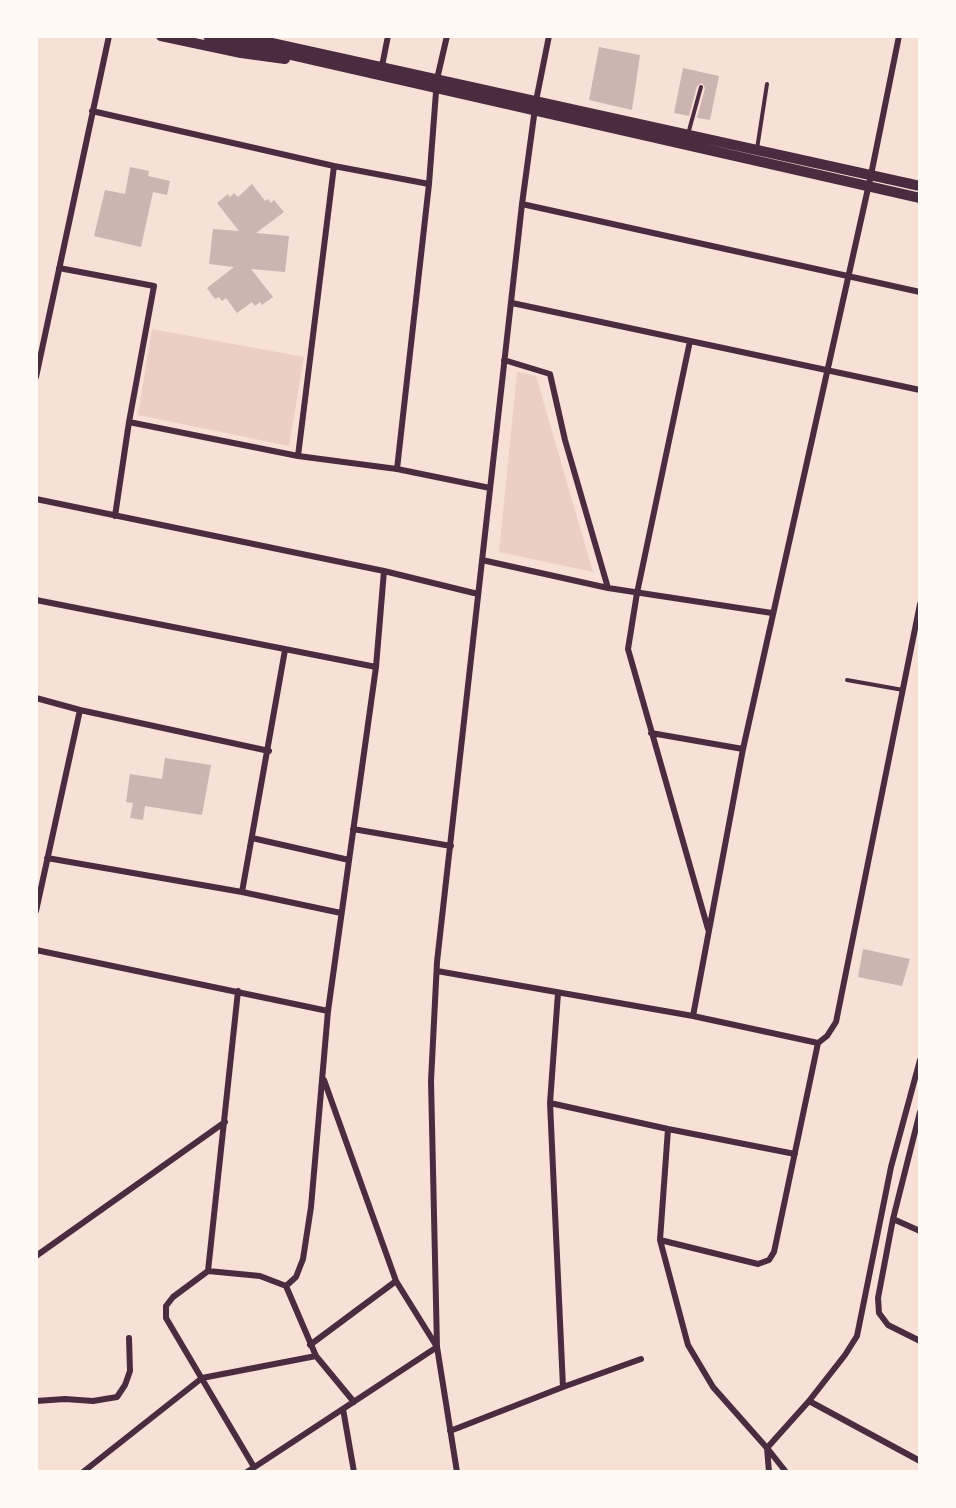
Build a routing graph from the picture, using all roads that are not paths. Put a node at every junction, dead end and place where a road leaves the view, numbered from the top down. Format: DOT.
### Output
graph roads {
  1 [pos="109,36"];
  2 [pos="161,36"];
  3 [pos="208,36"];
  4 [pos="240,36"];
  5 [pos="276,36"];
  6 [pos="388,36"];
  7 [pos="447,36"];
  8 [pos="549,36"];
  9 [pos="899,36"];
  10 [pos="321,57"];
  11 [pos="382,66"];
  12 [pos="437,83"];
  13 [pos="767,84"];
  14 [pos="701,87"];
  15 [pos="535,106"];
  16 [pos="92,111"];
  17 [pos="688,134"];
  18 [pos="757,150"];
  19 [pos="334,166"];
  20 [pos="870,181"];
  21 [pos="429,184"];
  22 [pos="920,186"];
  23 [pos="920,198"];
  24 [pos="522,204"];
  25 [pos="59,268"];
  26 [pos="848,276"];
  27 [pos="920,292"];
  28 [pos="512,303"];
  29 [pos="690,341"];
  30 [pos="504,360"];
  31 [pos="827,370"];
  32 [pos="36,377"];
  33 [pos="920,390"];
  34 [pos="129,422"];
  35 [pos="297,456"];
  36 [pos="397,469"];
  37 [pos="490,488"];
  38 [pos="36,499"];
  39 [pos="115,516"];
  40 [pos="482,560"];
  41 [pos="384,571"];
  42 [pos="608,588"];
  43 [pos="637,593"];
  44 [pos="478,594"];
  45 [pos="36,600"];
  46 [pos="920,604"];
  47 [pos="772,613"];
  48 [pos="285,650"];
  49 [pos="376,667"];
  50 [pos="847,680"];
  51 [pos="903,690"];
  52 [pos="36,698"];
  53 [pos="80,710"];
  54 [pos="651,733"];
  55 [pos="743,748"];
  56 [pos="269,751"];
  57 [pos="352,829"];
  58 [pos="252,838"];
  59 [pos="451,846"];
  60 [pos="47,858"];
  61 [pos="349,860"];
  62 [pos="242,892"];
  63 [pos="36,911"];
  64 [pos="341,913"];
  65 [pos="709,933"];
  66 [pos="36,950"];
  67 [pos="437,971"];
  68 [pos="238,991"];
  69 [pos="558,993"];
  70 [pos="328,1011"];
  71 [pos="693,1016"];
  72 [pos="818,1043"];
  73 [pos="920,1060"];
  74 [pos="323,1076"];
  75 [pos="550,1103"];
  76 [pos="920,1116"];
  77 [pos="225,1122"];
  78 [pos="668,1129"];
  79 [pos="795,1154"];
  80 [pos="893,1219"];
  81 [pos="920,1231"];
  82 [pos="660,1240"];
  83 [pos="36,1246"];
  84 [pos="38,1255"];
  85 [pos="208,1271"];
  86 [pos="396,1281"];
  87 [pos="285,1286"];
  88 [pos="129,1338"];
  89 [pos="920,1341"];
  90 [pos="310,1345"];
  91 [pos="437,1347"];
  92 [pos="316,1356"];
  93 [pos="641,1359"];
  94 [pos="202,1378"];
  95 [pos="563,1387"];
  96 [pos="36,1401"];
  97 [pos="809,1401"];
  98 [pos="354,1402"];
  99 [pos="343,1409"];
  100 [pos="450,1431"];
  101 [pos="767,1448"];
  102 [pos="920,1461"];
  103 [pos="254,1467"];
  104 [pos="83,1472"];
  105 [pos="247,1472"];
  106 [pos="354,1472"];
  107 [pos="457,1472"];
  108 [pos="769,1472"];
  109 [pos="786,1472"];
  1 -- 16 [label="street"];
  2 -- 10 [label="main road"];
  3 -- 10 [label="main road"];
  4 -- 10 [label="main road"];
  5 -- 10 [label="main road"];
  6 -- 11 [label="street"];
  7 -- 12 [label="street"];
  8 -- 15 [label="street"];
  9 -- 20 [label="street"];
  10 -- 11 [label="main road"];
  10 -- 12 [label="main road"];
  11 -- 12 [label="main road"];
  12 -- 15 [label="main road"];
  12 -- 21 [label="street"];
  13 -- 18 [label="lane"];
  14 -- 17 [label="lane"];
  15 -- 17 [label="main road"];
  15 -- 20 [label="main road"];
  15 -- 24 [label="street"];
  16 -- 19 [label="street"];
  16 -- 25 [label="street"];
  17 -- 18 [label="main road"];
  18 -- 20 [label="main road"];
  19 -- 21 [label="street"];
  19 -- 35 [label="street"];
  20 -- 22 [label="main road"];
  20 -- 23 [label="main road"];
  20 -- 26 [label="street"];
  21 -- 36 [label="street"];
  24 -- 26 [label="street"];
  24 -- 28 [label="street"];
  25 -- 32 [label="street"];
  25 -- 34 [label="street"];
  26 -- 27 [label="street"];
  26 -- 31 [label="street"];
  28 -- 29 [label="street"];
  28 -- 30 [label="street"];
  29 -- 31 [label="street"];
  29 -- 43 [label="street"];
  30 -- 37 [label="street"];
  30 -- 42 [label="street"];
  31 -- 33 [label="street"];
  31 -- 47 [label="street"];
  34 -- 35 [label="street"];
  34 -- 39 [label="street"];
  35 -- 36 [label="street"];
  36 -- 37 [label="street"];
  37 -- 40 [label="street"];
  38 -- 39 [label="street"];
  39 -- 41 [label="street"];
  40 -- 42 [label="street"];
  40 -- 44 [label="street"];
  41 -- 44 [label="street"];
  41 -- 49 [label="street"];
  42 -- 43 [label="street"];
  43 -- 47 [label="street"];
  43 -- 54 [label="street"];
  44 -- 59 [label="street"];
  45 -- 48 [label="street"];
  46 -- 51 [label="street"];
  47 -- 55 [label="street"];
  48 -- 49 [label="street"];
  48 -- 56 [label="street"];
  49 -- 57 [label="street"];
  50 -- 51 [label="lane"];
  51 -- 72 [label="street"];
  52 -- 53 [label="street"];
  53 -- 56 [label="street"];
  53 -- 60 [label="street"];
  54 -- 55 [label="street"];
  54 -- 65 [label="street"];
  55 -- 65 [label="street"];
  56 -- 58 [label="street"];
  57 -- 59 [label="street"];
  57 -- 61 [label="street"];
  58 -- 61 [label="street"];
  58 -- 62 [label="street"];
  59 -- 67 [label="street"];
  60 -- 62 [label="street"];
  60 -- 63 [label="street"];
  61 -- 64 [label="street"];
  62 -- 64 [label="street"];
  64 -- 70 [label="street"];
  65 -- 71 [label="street"];
  66 -- 68 [label="street"];
  67 -- 69 [label="street"];
  67 -- 91 [label="street"];
  68 -- 70 [label="street"];
  68 -- 77 [label="street"];
  69 -- 71 [label="street"];
  69 -- 75 [label="street"];
  70 -- 74 [label="street"];
  71 -- 72 [label="street"];
  72 -- 79 [label="street"];
  73 -- 97 [label="street"];
  74 -- 86 [label="street"];
  74 -- 87 [label="street"];
  75 -- 78 [label="street"];
  75 -- 95 [label="street"];
  76 -- 80 [label="street"];
  77 -- 84 [label="street"];
  77 -- 85 [label="street"];
  78 -- 79 [label="street"];
  78 -- 82 [label="street"];
  79 -- 82 [label="street"];
  80 -- 81 [label="street"];
  80 -- 89 [label="street"];
  82 -- 101 [label="street"];
  83 -- 84 [label="street"];
  85 -- 87 [label="street"];
  85 -- 94 [label="street"];
  86 -- 90 [label="street"];
  86 -- 91 [label="street"];
  87 -- 90 [label="street"];
  88 -- 96 [label="street"];
  90 -- 92 [label="street"];
  91 -- 98 [label="street"];
  91 -- 100 [label="street"];
  92 -- 94 [label="street"];
  92 -- 98 [label="street"];
  93 -- 95 [label="street"];
  94 -- 103 [label="street"];
  94 -- 104 [label="street"];
  95 -- 100 [label="street"];
  97 -- 101 [label="street"];
  97 -- 102 [label="street"];
  98 -- 99 [label="street"];
  99 -- 103 [label="street"];
  99 -- 106 [label="street"];
  100 -- 107 [label="street"];
  101 -- 108 [label="street"];
  101 -- 109 [label="street"];
  103 -- 105 [label="street"];
}
